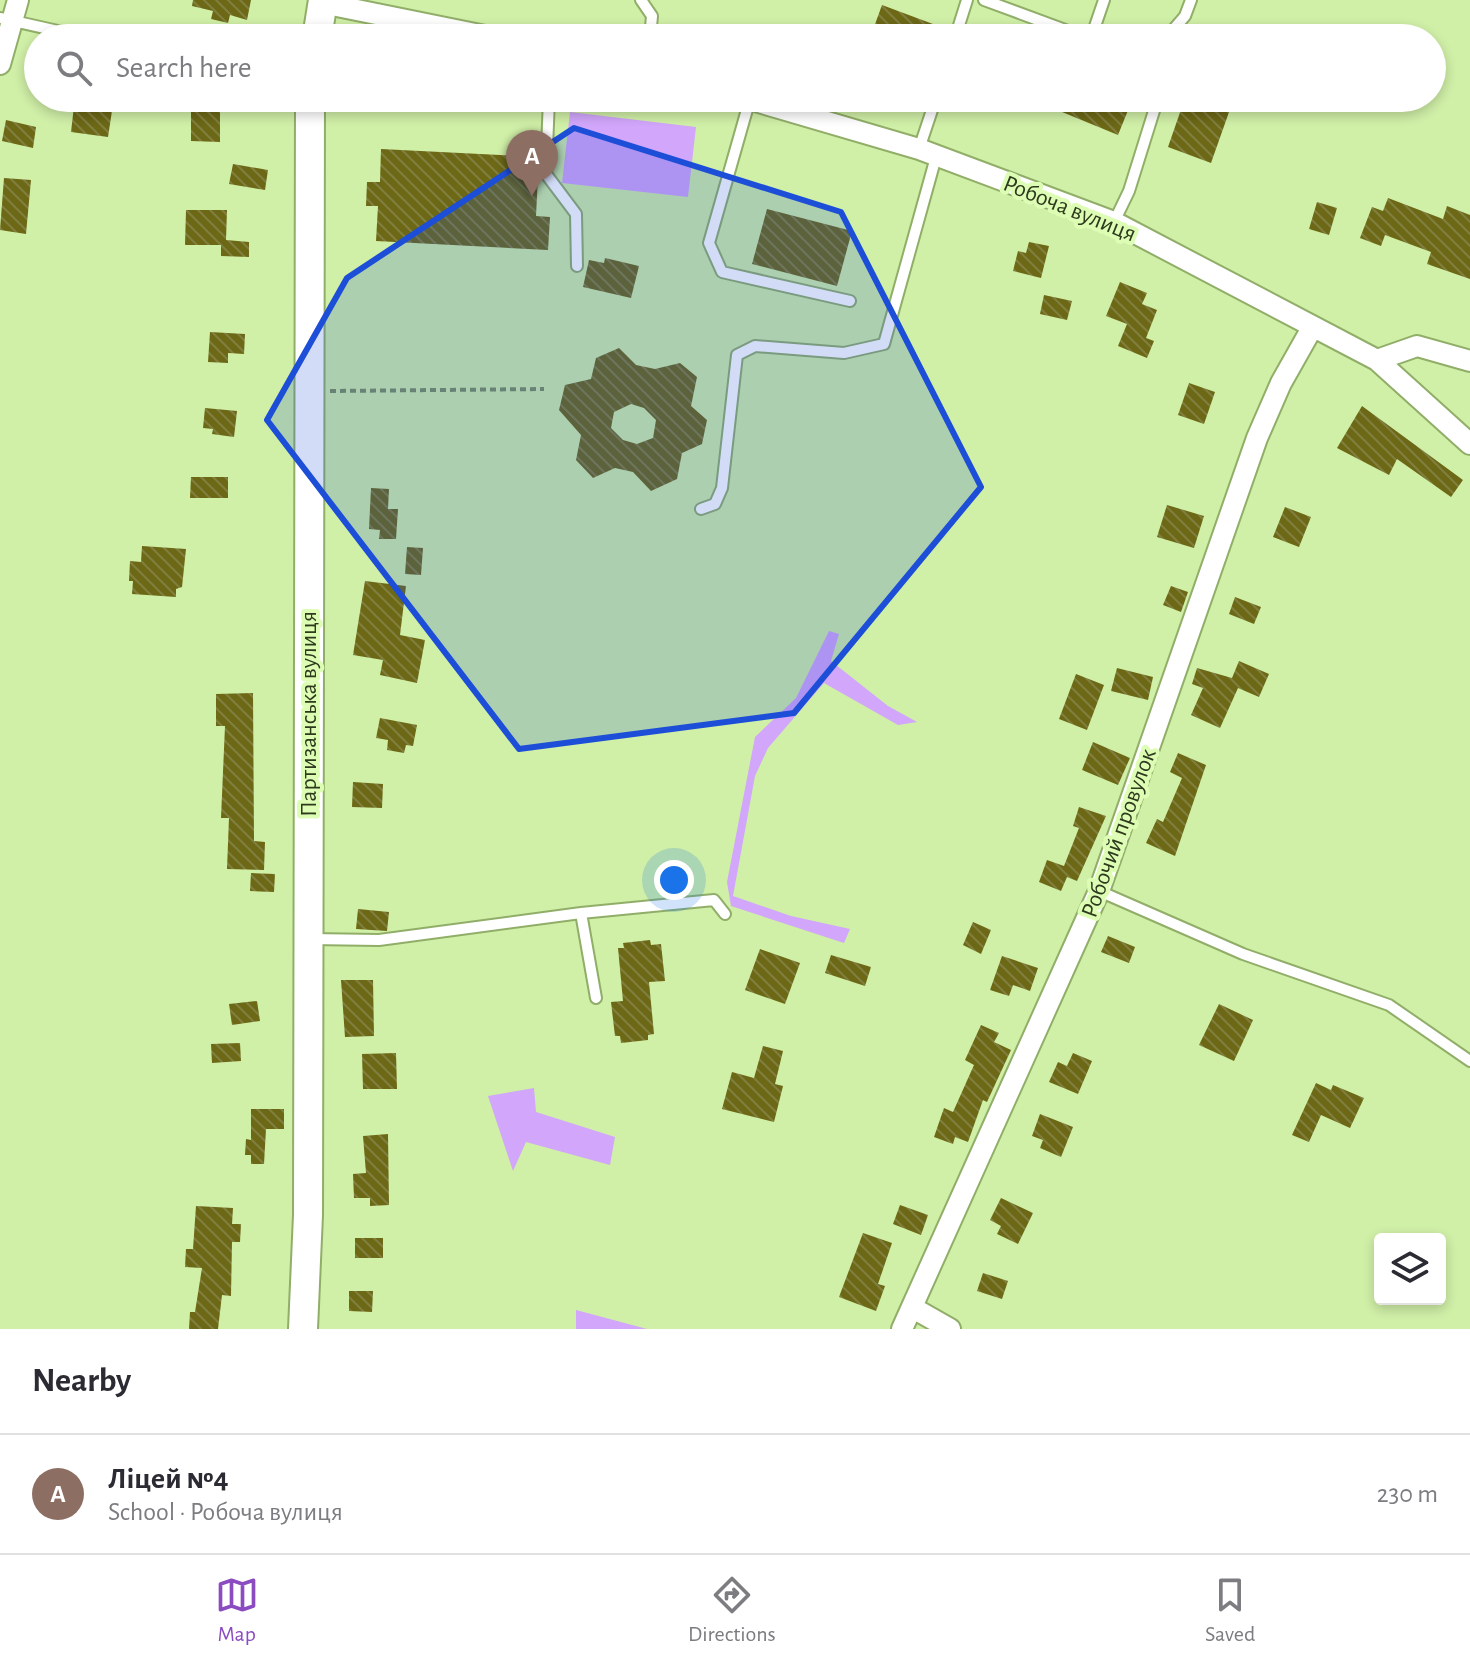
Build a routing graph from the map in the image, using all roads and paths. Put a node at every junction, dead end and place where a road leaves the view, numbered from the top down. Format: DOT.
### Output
graph roads {
  1 [pos="18,0"];
  2 [pos="641,0"];
  3 [pos="967,0"];
  4 [pos="984,0"];
  5 [pos="1104,0"];
  6 [pos="1191,0"];
  7 [pos="323,2"];
  8 [pos="6,21"];
  9 [pos="319,24"];
  10 [pos="428,24"];
  11 [pos="651,24"];
  12 [pos="959,24"];
  13 [pos="1050,24"];
  14 [pos="1095,24"];
  15 [pos="1178,24"];
  16 [pos="0,64"];
  17 [pos="310,112"];
  18 [pos="548,112"];
  19 [pos="744,112"];
  20 [pos="791,112"];
  21 [pos="934,112"];
  22 [pos="1154,112"];
  23 [pos="928,153"];
  24 [pos="1114,222"];
  25 [pos="577,266"];
  26 [pos="850,301"];
  27 [pos="1312,328"];
  28 [pos="1377,360"];
  29 [pos="1470,361"];
  30 [pos="544,389"];
  31 [pos="308,391"];
  32 [pos="1470,444"];
  33 [pos="701,509"];
  34 [pos="1099,891"];
  35 [pos="581,913"];
  36 [pos="725,914"];
  37 [pos="308,939"];
  38 [pos="596,998"];
  39 [pos="1470,1061"];
  40 [pos="913,1308"];
  41 [pos="303,1329"];
  42 [pos="902,1329"];
  43 [pos="950,1329"];
  1 -- 8 [label="street"];
  2 -- 11 [label="lane"];
  3 -- 12 [label="lane"];
  4 -- 13 [label="lane"];
  5 -- 14 [label="lane"];
  6 -- 15 [label="lane"];
  7 -- 9 [label="main road"];
  7 -- 10 [label="street"];
  8 -- 16 [label="street"];
  17 -- 31 [label="main road, Партизанська вулиця"];
  18 -- 25 [label="lane"];
  19 -- 26 [label="lane"];
  20 -- 23 [label="street, Робоча вулиця"];
  21 -- 23 [label="lane"];
  22 -- 24 [label="lane"];
  23 -- 24 [label="street, Робоча вулиця"];
  23 -- 33 [label="lane"];
  24 -- 27 [label="street, Робоча вулиця"];
  27 -- 28 [label="street, Робоча вулиця"];
  27 -- 34 [label="street, Робочий провулок"];
  28 -- 29 [label="street"];
  28 -- 32 [label="street, Робоча вулиця"];
  30 -- 31 [label="path"];
  31 -- 37 [label="main road, Партизанська вулиця"];
  34 -- 39 [label="lane"];
  34 -- 40 [label="street, Робочий провулок"];
  35 -- 36 [label="lane"];
  35 -- 37 [label="lane"];
  35 -- 38 [label="lane"];
  37 -- 41 [label="main road, Партизанська вулиця"];
  40 -- 42 [label="street, Робочий провулок"];
  40 -- 43 [label="street"];
}
